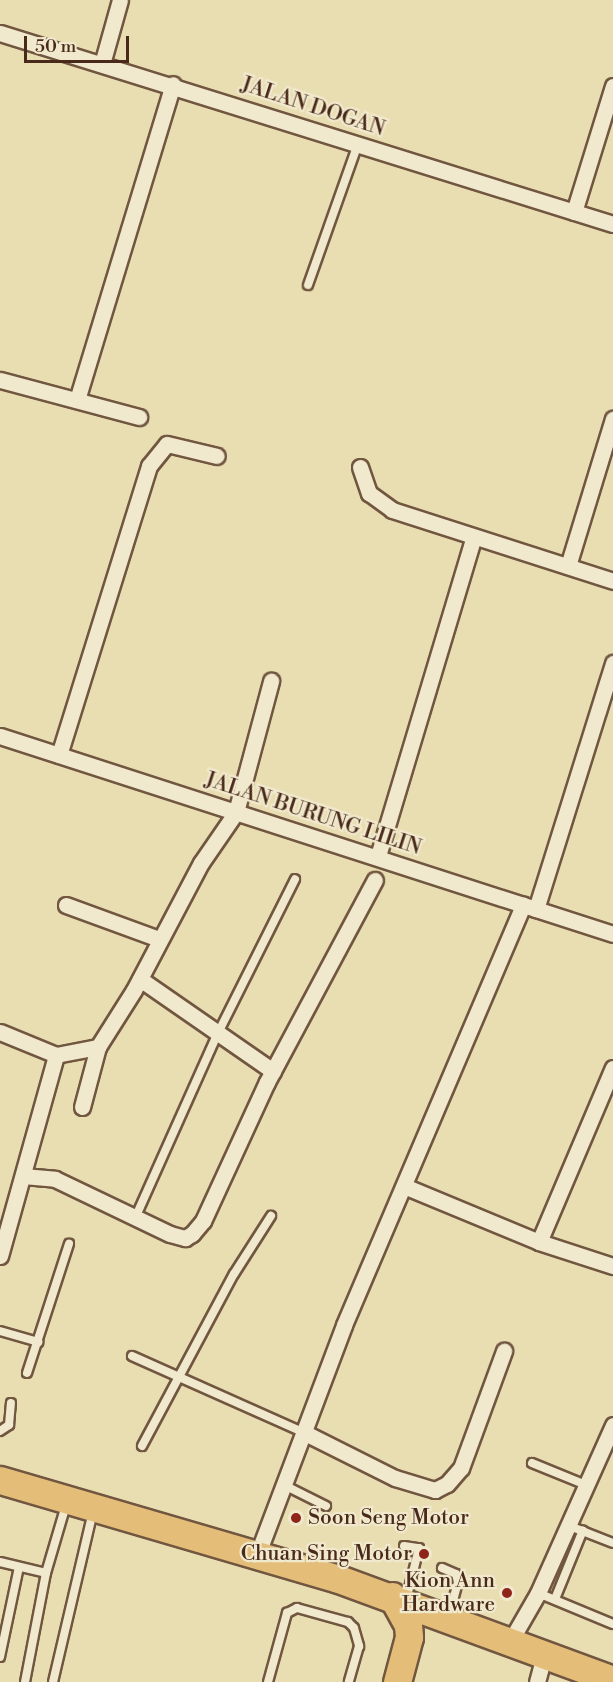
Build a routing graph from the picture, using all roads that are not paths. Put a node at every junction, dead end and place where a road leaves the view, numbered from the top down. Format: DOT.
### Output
graph roads {
  1 [pos="120,0"];
  2 [pos="0,33"];
  3 [pos="102,64"];
  4 [pos="173,84"];
  5 [pos="613,86"];
  6 [pos="358,144"];
  7 [pos="574,212"];
  8 [pos="613,224"];
  9 [pos="308,285"];
  10 [pos="0,380"];
  11 [pos="77,400"];
  12 [pos="140,417"];
  13 [pos="613,419"];
  14 [pos="217,456"];
  15 [pos="360,467"];
  16 [pos="473,538"];
  17 [pos="568,566"];
  18 [pos="613,580"];
  19 [pos="613,663"];
  20 [pos="271,681"];
  21 [pos="0,736"];
  22 [pos="59,754"];
  23 [pos="236,812"];
  24 [pos="378,856"];
  25 [pos="295,879"];
  26 [pos="375,880"];
  27 [pos="66,905"];
  28 [pos="530,907"];
  29 [pos="613,934"];
  30 [pos="159,939"];
  31 [pos="140,979"];
  32 [pos="0,1032"];
  33 [pos="218,1033"];
  34 [pos="98,1047"];
  35 [pos="56,1055"];
  36 [pos="613,1068"];
  37 [pos="273,1071"];
  38 [pos="610,1084"];
  39 [pos="82,1107"];
  40 [pos="23,1176"];
  41 [pos="404,1186"];
  42 [pos="136,1216"];
  43 [pos="271,1216"];
  44 [pos="539,1242"];
  45 [pos="69,1244"];
  46 [pos="0,1256"];
  47 [pos="613,1266"];
  48 [pos="0,1331"];
  49 [pos="38,1342"];
  50 [pos="504,1351"];
  51 [pos="132,1356"];
  52 [pos="27,1373"];
  53 [pos="178,1376"];
  54 [pos="11,1403"];
  55 [pos="613,1425"];
  56 [pos="0,1431"];
  57 [pos="303,1432"];
  58 [pos="142,1446"];
  59 [pos="532,1464"];
  60 [pos="0,1480"];
  61 [pos="284,1485"];
  62 [pos="586,1485"];
  63 [pos="68,1499"];
  64 [pos="326,1506"];
  65 [pos="94,1507"];
  66 [pos="567,1525"];
  67 [pos="583,1530"];
  68 [pos="613,1543"];
  69 [pos="404,1546"];
  70 [pos="258,1553"];
  71 [pos="0,1562"];
  72 [pos="19,1567"];
  73 [pos="442,1568"];
  74 [pos="46,1573"];
  75 [pos="538,1593"];
  76 [pos="399,1599"];
  77 [pos="555,1599"];
  78 [pos="455,1619"];
  79 [pos="613,1624"];
  80 [pos="511,1640"];
  81 [pos="545,1653"];
  82 [pos="0,1657"];
  83 [pos="612,1681"];
  84 [pos="25,1682"];
  85 [pos="53,1682"];
  86 [pos="268,1682"];
  87 [pos="349,1682"];
  88 [pos="397,1682"];
  89 [pos="410,1682"];
  90 [pos="537,1682"];
  1 -- 3 [label="street"];
  2 -- 3 [label="street, JALAN DOGAN"];
  3 -- 4 [label="street, JALAN DOGAN"];
  4 -- 6 [label="street, JALAN DOGAN"];
  4 -- 11 [label="street"];
  5 -- 7 [label="street"];
  6 -- 7 [label="street, JALAN DOGAN"];
  6 -- 9 [label="lane"];
  7 -- 8 [label="street, JALAN DOGAN"];
  10 -- 11 [label="street"];
  11 -- 12 [label="street"];
  13 -- 17 [label="street"];
  14 -- 22 [label="street"];
  15 -- 16 [label="street"];
  16 -- 17 [label="street"];
  16 -- 24 [label="street"];
  17 -- 18 [label="street"];
  19 -- 28 [label="street"];
  20 -- 23 [label="street"];
  21 -- 22 [label="street, JALAN BURUNG LILIN"];
  22 -- 23 [label="street, JALAN BURUNG LILIN"];
  23 -- 24 [label="street, JALAN BURUNG LILIN"];
  23 -- 30 [label="street"];
  24 -- 28 [label="street, JALAN BURUNG LILIN"];
  25 -- 33 [label="lane"];
  26 -- 37 [label="street"];
  27 -- 30 [label="street"];
  28 -- 29 [label="street, JALAN BURUNG LILIN"];
  28 -- 41 [label="street"];
  30 -- 31 [label="street"];
  31 -- 33 [label="street"];
  31 -- 34 [label="street"];
  32 -- 35 [label="street"];
  33 -- 37 [label="street"];
  33 -- 42 [label="lane"];
  34 -- 35 [label="street"];
  34 -- 39 [label="street"];
  35 -- 40 [label="street"];
  36 -- 38 [label="street"];
  37 -- 42 [label="street"];
  38 -- 44 [label="street"];
  40 -- 42 [label="street"];
  40 -- 46 [label="street"];
  41 -- 44 [label="street"];
  41 -- 57 [label="street"];
  43 -- 53 [label="lane"];
  44 -- 47 [label="street"];
  45 -- 49 [label="lane"];
  48 -- 49 [label="lane"];
  49 -- 52 [label="lane"];
  50 -- 57 [label="street"];
  51 -- 53 [label="lane"];
  53 -- 57 [label="lane"];
  53 -- 58 [label="lane"];
  54 -- 56 [label="lane"];
  55 -- 62 [label="street"];
  57 -- 61 [label="street"];
  59 -- 62 [label="lane"];
  60 -- 63 [label="highway"];
  61 -- 64 [label="lane"];
  61 -- 70 [label="street"];
  62 -- 66 [label="street"];
  63 -- 65 [label="highway"];
  63 -- 74 [label="lane"];
  65 -- 70 [label="highway"];
  65 -- 85 [label="lane"];
  66 -- 67 [label="lane"];
  66 -- 75 [label="street"];
  67 -- 68 [label="lane"];
  67 -- 77 [label="lane"];
  69 -- 76 [label="lane"];
  70 -- 76 [label="highway"];
  71 -- 72 [label="lane"];
  72 -- 74 [label="lane"];
  72 -- 82 [label="lane"];
  73 -- 78 [label="lane"];
  74 -- 84 [label="lane"];
  75 -- 77 [label="lane"];
  75 -- 80 [label="street"];
  76 -- 78 [label="highway"];
  76 -- 88 [label="highway"];
  77 -- 79 [label="lane"];
  78 -- 80 [label="highway"];
  78 -- 89 [label="highway"];
  80 -- 81 [label="highway"];
  81 -- 83 [label="highway"];
  81 -- 90 [label="street"];
  86 -- 87 [label="lane"];
}
